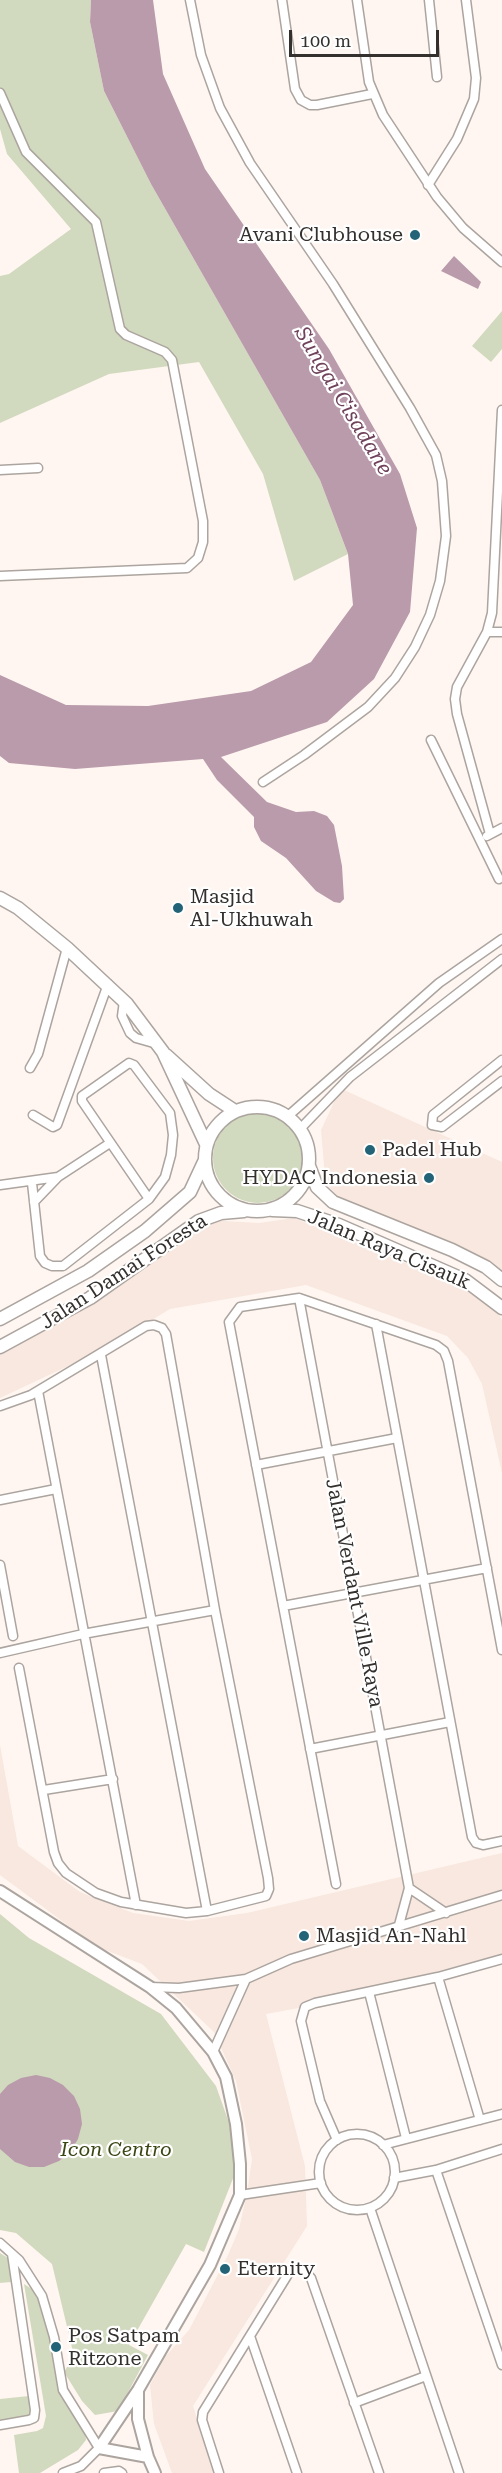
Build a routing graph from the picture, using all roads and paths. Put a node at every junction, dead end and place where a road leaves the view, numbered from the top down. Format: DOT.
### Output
graph roads {
  1 [pos="190,0"];
  2 [pos="282,0"];
  3 [pos="357,0"];
  4 [pos="429,0"];
  5 [pos="466,0"];
  6 [pos="437,77"];
  7 [pos="0,93"];
  8 [pos="372,94"];
  9 [pos="428,185"];
  10 [pos="502,262"];
  11 [pos="502,410"];
  12 [pos="502,415"];
  13 [pos="38,468"];
  14 [pos="0,470"];
  15 [pos="0,576"];
  16 [pos="487,632"];
  17 [pos="502,632"];
  18 [pos="431,740"];
  19 [pos="263,782"];
  20 [pos="502,828"];
  21 [pos="490,834"];
  22 [pos="480,841"];
  23 [pos="498,879"];
  24 [pos="0,898"];
  25 [pos="502,939"];
  26 [pos="67,948"];
  27 [pos="489,948"];
  28 [pos="500,960"];
  29 [pos="108,984"];
  30 [pos="160,1048"];
  31 [pos="502,1060"];
  32 [pos="30,1068"];
  33 [pos="502,1081"];
  34 [pos="235,1111"];
  35 [pos="33,1115"];
  36 [pos="288,1116"];
  37 [pos="300,1129"];
  38 [pos="110,1143"];
  39 [pos="206,1144"];
  40 [pos="204,1160"];
  41 [pos="309,1166"];
  42 [pos="58,1177"];
  43 [pos="32,1183"];
  44 [pos="0,1185"];
  45 [pos="149,1199"];
  46 [pos="34,1202"];
  47 [pos="268,1210"];
  48 [pos="251,1211"];
  49 [pos="502,1280"];
  50 [pos="299,1298"];
  51 [pos="502,1308"];
  52 [pos="0,1319"];
  53 [pos="376,1324"];
  54 [pos="0,1347"];
  55 [pos="101,1355"];
  56 [pos="38,1390"];
  57 [pos="0,1406"];
  58 [pos="397,1438"];
  59 [pos="328,1450"];
  60 [pos="256,1464"];
  61 [pos="56,1489"];
  62 [pos="0,1500"];
  63 [pos="0,1565"];
  64 [pos="487,1568"];
  65 [pos="424,1580"];
  66 [pos="354,1592"];
  67 [pos="283,1606"];
  68 [pos="215,1610"];
  69 [pos="152,1622"];
  70 [pos="83,1634"];
  71 [pos="13,1636"];
  72 [pos="502,1650"];
  73 [pos="0,1653"];
  74 [pos="19,1668"];
  75 [pos="450,1722"];
  76 [pos="381,1735"];
  77 [pos="310,1749"];
  78 [pos="113,1779"];
  79 [pos="44,1790"];
  80 [pos="502,1841"];
  81 [pos="336,1884"];
  82 [pos="410,1888"];
  83 [pos="0,1891"];
  84 [pos="502,1895"];
  85 [pos="136,1905"];
  86 [pos="207,1911"];
  87 [pos="446,1912"];
  88 [pos="399,1925"];
  89 [pos="502,1959"];
  90 [pos="438,1977"];
  91 [pos="246,1979"];
  92 [pos="150,1988"];
  93 [pos="369,1992"];
  94 [pos="213,2052"];
  95 [pos="502,2114"];
  96 [pos="480,2121"];
  97 [pos="406,2138"];
  98 [pos="337,2140"];
  99 [pos="383,2145"];
  100 [pos="502,2150"];
  101 [pos="436,2170"];
  102 [pos="394,2178"];
  103 [pos="321,2183"];
  104 [pos="240,2195"];
  105 [pos="370,2208"];
  106 [pos="0,2243"];
  107 [pos="12,2253"];
  108 [pos="250,2336"];
  109 [pos="502,2365"];
  110 [pos="426,2376"];
  111 [pos="138,2390"];
  112 [pos="354,2403"];
  113 [pos="0,2425"];
  114 [pos="99,2448"];
  115 [pos="148,2457"];
  116 [pos="121,2472"];
  117 [pos="63,2473"];
  118 [pos="104,2473"];
  119 [pos="155,2473"];
  120 [pos="219,2473"];
  121 [pos="297,2473"];
  122 [pos="379,2473"];
  123 [pos="459,2473"];
  1 -- 19 [label="street"];
  2 -- 8 [label="street"];
  3 -- 8 [label="street"];
  4 -- 6 [label="street"];
  5 -- 9 [label="street"];
  7 -- 15 [label="street"];
  8 -- 9 [label="street"];
  9 -- 10 [label="street"];
  11 -- 12 [label="street"];
  12 -- 16 [label="street"];
  13 -- 14 [label="street"];
  16 -- 17 [label="street"];
  16 -- 21 [label="street"];
  18 -- 22 [label="street"];
  20 -- 21 [label="street"];
  21 -- 22 [label="street"];
  22 -- 23 [label="street"];
  24 -- 26 [label="main road"];
  25 -- 27 [label="street"];
  26 -- 29 [label="main road"];
  26 -- 32 [label="street"];
  27 -- 28 [label="street"];
  27 -- 36 [label="street"];
  28 -- 37 [label="street"];
  29 -- 30 [label="main road"];
  29 -- 35 [label="street"];
  30 -- 34 [label="main road"];
  30 -- 39 [label="main road"];
  31 -- 33 [label="street"];
  34 -- 36 [label="main road"];
  34 -- 39 [label="main road"];
  36 -- 37 [label="main road"];
  37 -- 41 [label="main road"];
  38 -- 42 [label="street"];
  38 -- 45 [label="street"];
  38 -- 45 [label="street"];
  39 -- 40 [label="main road"];
  40 -- 48 [label="main road"];
  40 -- 52 [label="main road, Jalan Damai Foresta"];
  41 -- 47 [label="main road"];
  41 -- 49 [label="main road, Jalan Raya Cisauk"];
  42 -- 43 [label="street"];
  42 -- 46 [label="street"];
  43 -- 44 [label="street"];
  43 -- 46 [label="street"];
  45 -- 46 [label="street"];
  47 -- 48 [label="main road"];
  47 -- 51 [label="main road, Jalan Raya Cisauk"];
  48 -- 54 [label="main road, Jalan Damai Foresta"];
  50 -- 53 [label="street"];
  50 -- 59 [label="street, Jalan Verdant Ville Raya"];
  50 -- 60 [label="street"];
  53 -- 58 [label="street"];
  53 -- 64 [label="street"];
  55 -- 56 [label="street"];
  55 -- 68 [label="street"];
  55 -- 69 [label="street"];
  56 -- 57 [label="street"];
  56 -- 61 [label="street"];
  58 -- 59 [label="street"];
  58 -- 65 [label="street"];
  59 -- 60 [label="street"];
  59 -- 66 [label="street, Jalan Verdant Ville Raya"];
  60 -- 67 [label="street"];
  61 -- 62 [label="street"];
  61 -- 70 [label="street"];
  63 -- 71 [label="street"];
  64 -- 65 [label="street"];
  64 -- 72 [label="street"];
  65 -- 66 [label="street"];
  65 -- 75 [label="street"];
  66 -- 67 [label="street"];
  66 -- 76 [label="street, Jalan Verdant Ville Raya"];
  67 -- 77 [label="street"];
  68 -- 69 [label="street"];
  68 -- 86 [label="street"];
  69 -- 70 [label="street"];
  69 -- 86 [label="street"];
  70 -- 73 [label="street"];
  70 -- 78 [label="street"];
  74 -- 79 [label="street"];
  75 -- 76 [label="street"];
  75 -- 80 [label="street"];
  76 -- 77 [label="street"];
  76 -- 82 [label="street, Jalan Verdant Ville Raya"];
  77 -- 81 [label="street"];
  78 -- 79 [label="street"];
  78 -- 85 [label="street"];
  79 -- 85 [label="street"];
  82 -- 87 [label="street"];
  82 -- 88 [label="street, Jalan Verdant Ville Raya"];
  83 -- 92 [label="street"];
  84 -- 87 [label="street"];
  85 -- 86 [label="street"];
  87 -- 88 [label="street"];
  88 -- 91 [label="street"];
  89 -- 90 [label="street"];
  90 -- 93 [label="street"];
  90 -- 96 [label="street"];
  91 -- 92 [label="street"];
  91 -- 94 [label="street"];
  92 -- 94 [label="street"];
  93 -- 97 [label="street"];
  93 -- 98 [label="street"];
  94 -- 104 [label="street"];
  95 -- 96 [label="street"];
  96 -- 97 [label="street"];
  97 -- 99 [label="street"];
  98 -- 99 [label="street"];
  98 -- 103 [label="street"];
  99 -- 102 [label="street"];
  100 -- 101 [label="street"];
  101 -- 102 [label="street"];
  101 -- 109 [label="street"];
  102 -- 105 [label="street"];
  103 -- 104 [label="street"];
  103 -- 105 [label="street"];
  104 -- 111 [label="street"];
  105 -- 110 [label="street"];
  106 -- 107 [label="street"];
  107 -- 113 [label="street"];
  107 -- 114 [label="street"];
  108 -- 112 [label="street"];
  108 -- 120 [label="street"];
  108 -- 121 [label="street"];
  110 -- 112 [label="street"];
  110 -- 123 [label="street"];
  111 -- 114 [label="street"];
  111 -- 115 [label="street"];
  112 -- 122 [label="street"];
  114 -- 115 [label="street"];
  114 -- 117 [label="street"];
  115 -- 119 [label="street"];
  116 -- 118 [label="street"];
}
